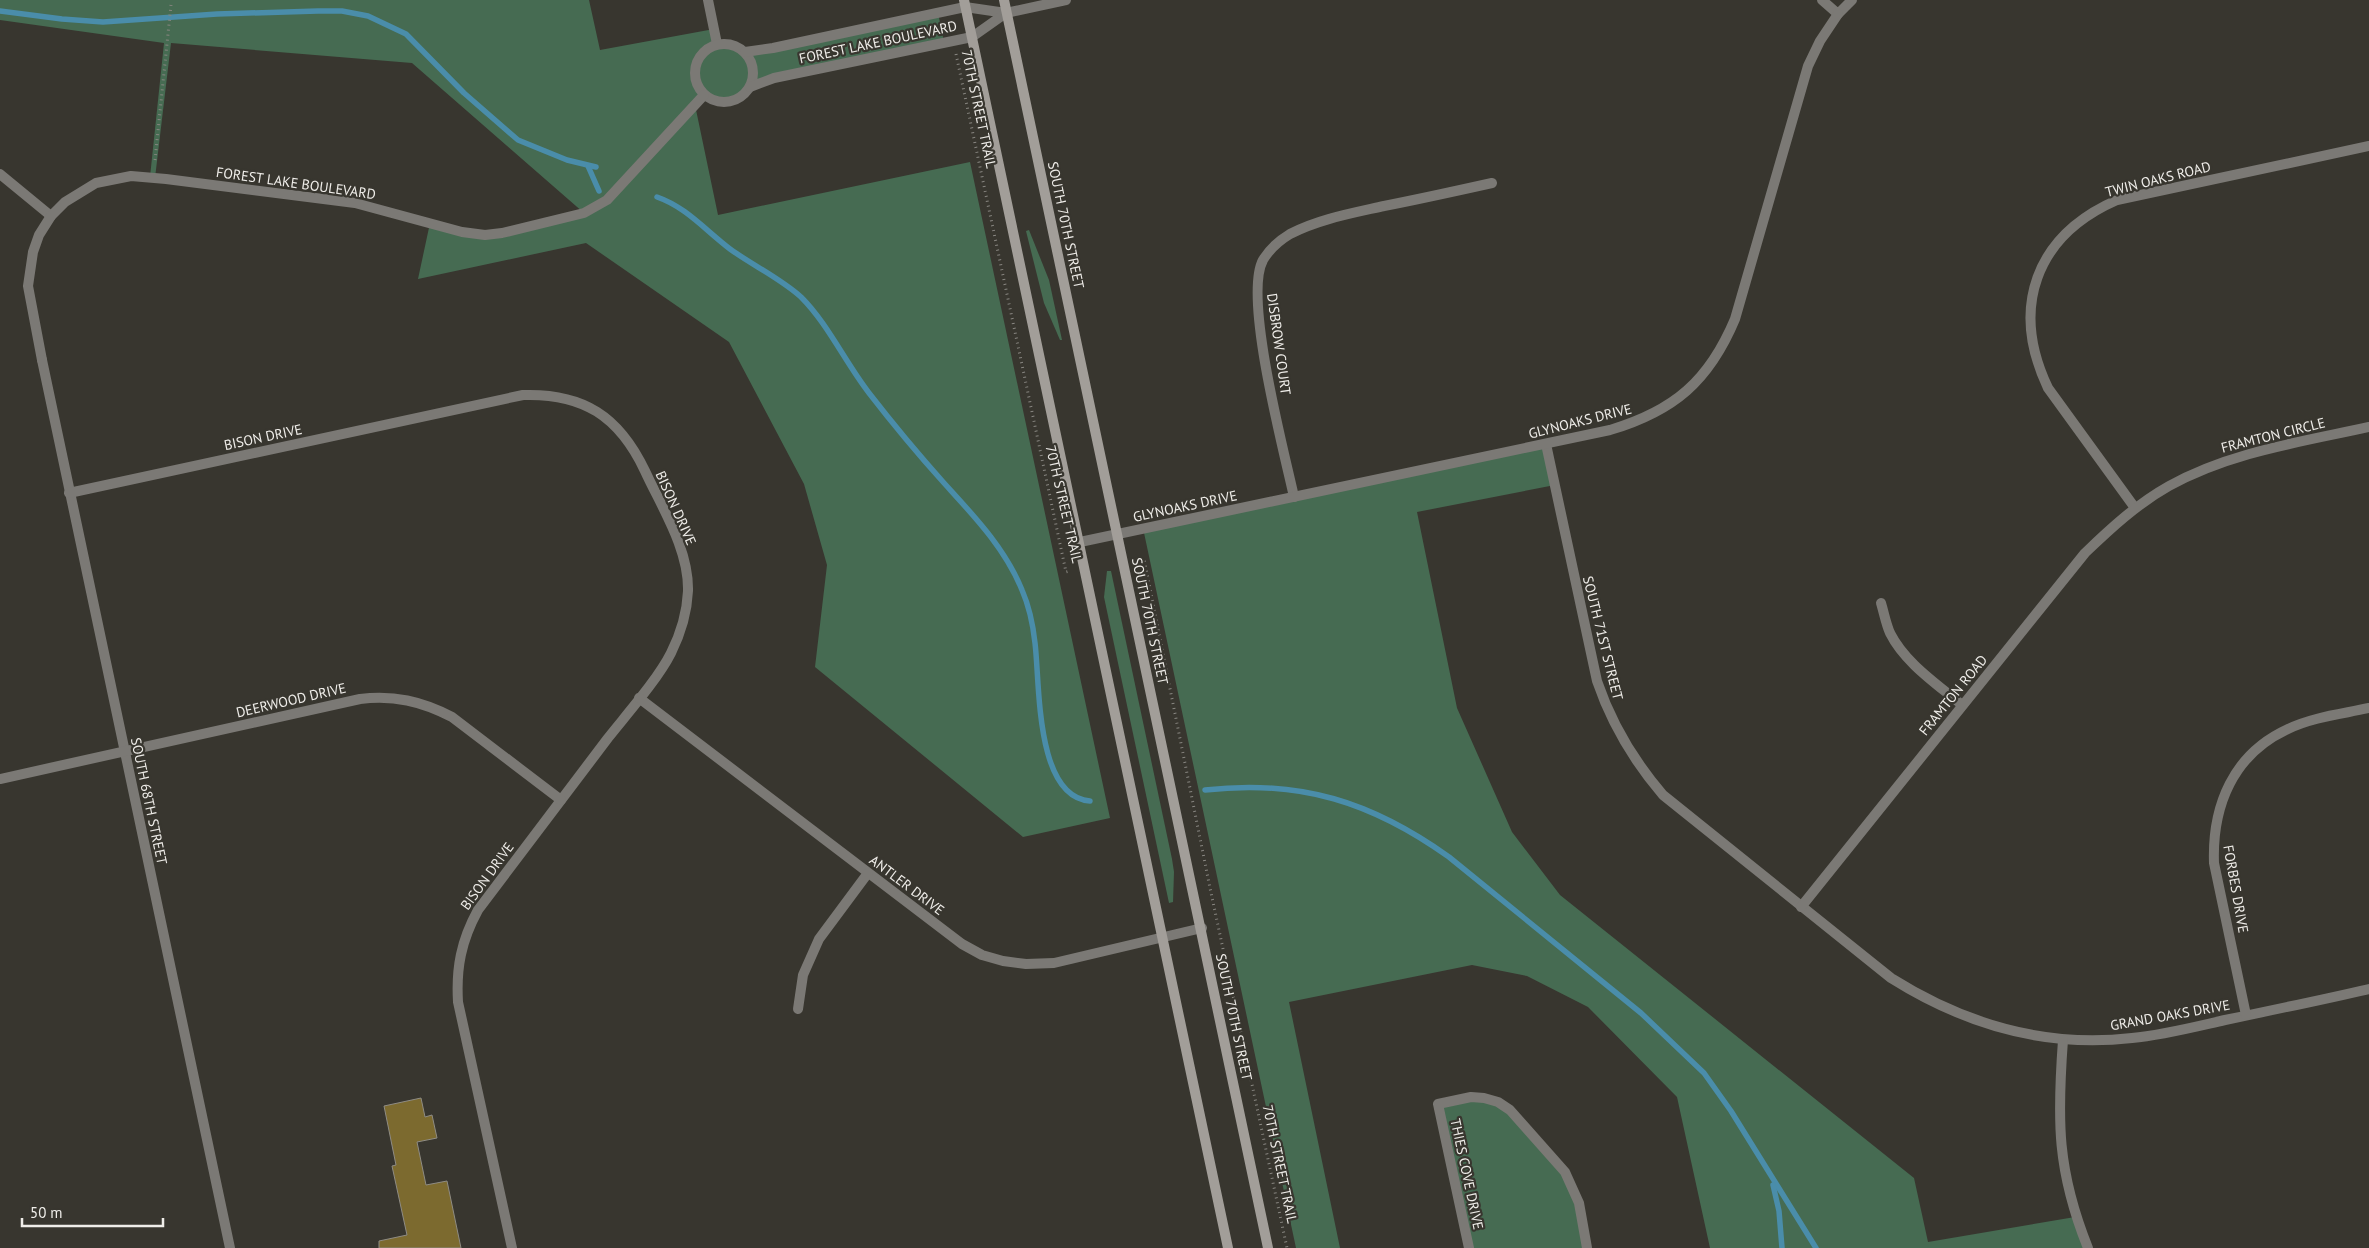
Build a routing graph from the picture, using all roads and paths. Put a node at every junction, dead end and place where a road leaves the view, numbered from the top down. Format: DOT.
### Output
graph roads {
  1 [pos="708,0"];
  2 [pos="1004,0"];
  3 [pos="1066,0"];
  4 [pos="1822,0"];
  5 [pos="1852,0"];
  6 [pos="965,4"];
  7 [pos="171,7"];
  8 [pos="1006,13"];
  9 [pos="1838,14"];
  10 [pos="972,37"];
  11 [pos="953,41"];
  12 [pos="717,44"];
  13 [pos="745,52"];
  14 [pos="750,87"];
  15 [pos="704,95"];
  16 [pos="2369,146"];
  17 [pos="155,160"];
  18 [pos="0,174"];
  19 [pos="1492,183"];
  20 [pos="52,216"];
  21 [pos="42,360"];
  22 [pos="2369,427"];
  23 [pos="1546,444"];
  24 [pos="69,493"];
  25 [pos="1294,497"];
  26 [pos="2135,508"];
  27 [pos="1117,533"];
  28 [pos="1080,542"];
  29 [pos="1124,562"];
  30 [pos="1085,569"];
  31 [pos="1880,603"];
  32 [pos="639,698"];
  33 [pos="1962,706"];
  34 [pos="2369,708"];
  35 [pos="124,751"];
  36 [pos="0,779"];
  37 [pos="561,800"];
  38 [pos="868,873"];
  39 [pos="1801,907"];
  40 [pos="1202,928"];
  41 [pos="1164,937"];
  42 [pos="2369,989"];
  43 [pos="798,1009"];
  44 [pos="2246,1016"];
  45 [pos="2063,1040"];
  46 [pos="230,1248"];
  47 [pos="512,1248"];
  48 [pos="1228,1248"];
  49 [pos="1268,1248"];
  50 [pos="1287,1248"];
  51 [pos="1469,1248"];
  52 [pos="1587,1248"];
  53 [pos="2088,1248"];
  1 -- 12 [label="street"];
  2 -- 8 [label="main road, SOUTH 70TH STREET"];
  3 -- 8 [label="street, FOREST LAKE BOULEVARD"];
  4 -- 9 [label="street"];
  5 -- 9 [label="street, GLYNOAKS DRIVE"];
  6 -- 8 [label="street, FOREST LAKE BOULEVARD"];
  6 -- 10 [label="main road"];
  6 -- 13 [label="street, FOREST LAKE BOULEVARD"];
  7 -- 17 [label="path"];
  8 -- 10 [label="street, FOREST LAKE BOULEVARD"];
  8 -- 27 [label="main road, SOUTH 70TH STREET"];
  9 -- 23 [label="street, GLYNOAKS DRIVE"];
  10 -- 11 [label="street, FOREST LAKE BOULEVARD"];
  10 -- 28 [label="main road"];
  11 -- 14 [label="street, FOREST LAKE BOULEVARD"];
  11 -- 30 [label="path, 70TH STREET TRAIL"];
  12 -- 13 [label="street"];
  12 -- 15 [label="street"];
  13 -- 14 [label="street"];
  14 -- 15 [label="street"];
  15 -- 20 [label="street, FOREST LAKE BOULEVARD"];
  16 -- 26 [label="street, TWIN OAKS ROAD"];
  18 -- 20 [label="street"];
  19 -- 25 [label="street, DISBROW COURT"];
  20 -- 21 [label="street, FOREST LAKE BOULEVARD"];
  21 -- 24 [label="street, SOUTH 68TH STREET"];
  22 -- 26 [label="street, FRAMTON CIRCLE"];
  23 -- 25 [label="street, GLYNOAKS DRIVE"];
  23 -- 39 [label="street, SOUTH 71ST STREET"];
  24 -- 32 [label="street, BISON DRIVE"];
  24 -- 35 [label="street, SOUTH 68TH STREET"];
  25 -- 27 [label="street, GLYNOAKS DRIVE"];
  26 -- 33 [label="street, FRAMTON ROAD"];
  27 -- 28 [label="street, GLYNOAKS DRIVE"];
  27 -- 29 [label="main road, SOUTH 70TH STREET"];
  28 -- 30 [label="main road"];
  29 -- 40 [label="main road, SOUTH 70TH STREET"];
  29 -- 50 [label="path, 70TH STREET TRAIL"];
  30 -- 41 [label="main road"];
  31 -- 33 [label="street"];
  32 -- 37 [label="street, BISON DRIVE"];
  32 -- 38 [label="street, ANTLER DRIVE"];
  33 -- 39 [label="street, FRAMTON ROAD"];
  34 -- 44 [label="street, FORBES DRIVE"];
  35 -- 36 [label="street, DEERWOOD DRIVE"];
  35 -- 37 [label="street, DEERWOOD DRIVE"];
  35 -- 46 [label="street, SOUTH 68TH STREET"];
  37 -- 47 [label="street, BISON DRIVE"];
  38 -- 41 [label="street, ANTLER DRIVE"];
  38 -- 43 [label="street"];
  39 -- 45 [label="street, GRAND OAKS DRIVE"];
  40 -- 41 [label="street, ANTLER DRIVE"];
  40 -- 49 [label="main road, SOUTH 70TH STREET"];
  41 -- 48 [label="main road"];
  42 -- 44 [label="street, GRAND OAKS DRIVE"];
  44 -- 45 [label="street, GRAND OAKS DRIVE"];
  45 -- 53 [label="street"];
  51 -- 52 [label="street, THIES COVE DRIVE"];
}
